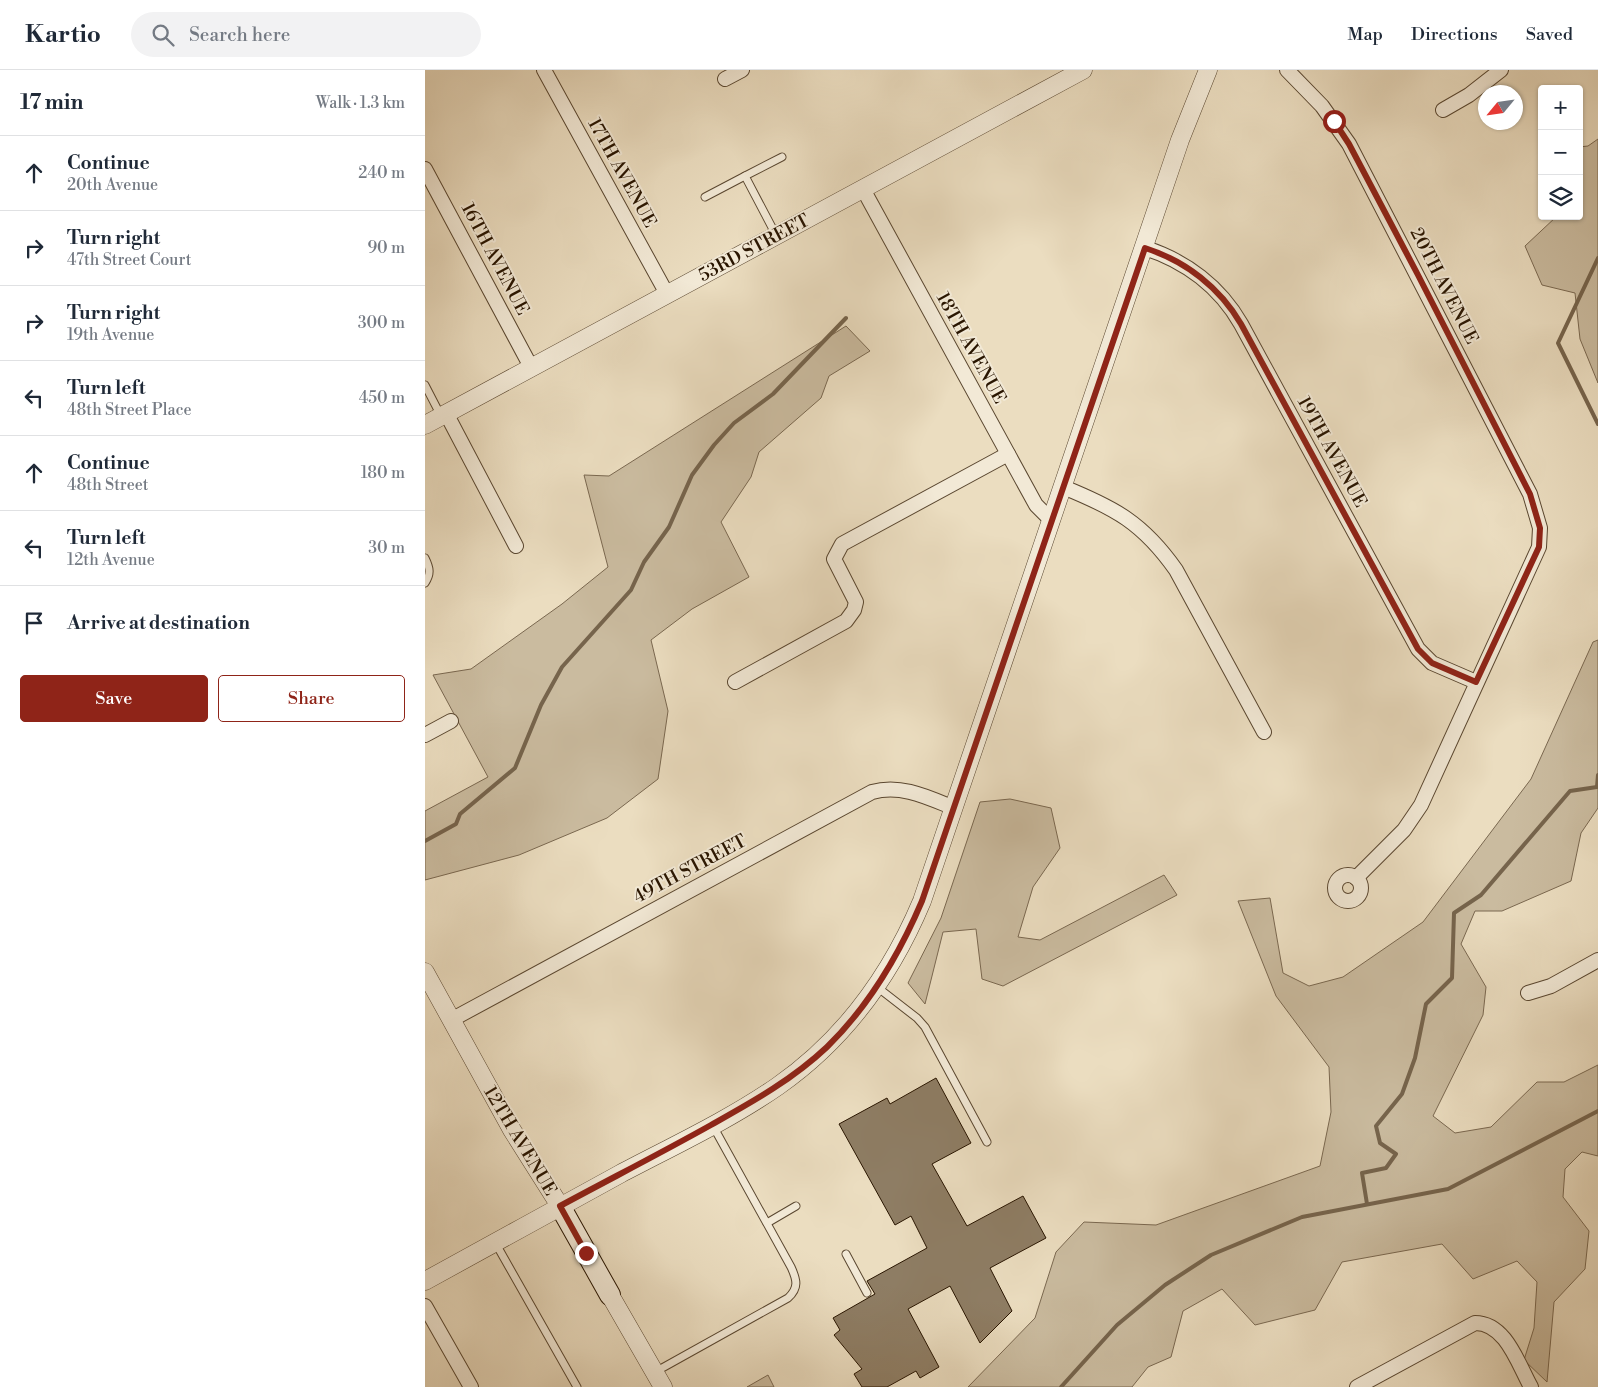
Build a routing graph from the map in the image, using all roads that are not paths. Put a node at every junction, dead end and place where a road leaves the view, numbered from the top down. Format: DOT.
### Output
graph roads {
  1 [pos="544,70"];
  2 [pos="742,70"];
  3 [pos="1083,70"];
  4 [pos="1208,70"];
  5 [pos="1287,70"];
  6 [pos="1501,70"];
  7 [pos="725,79"];
  8 [pos="1443,110"];
  9 [pos="782,157"];
  10 [pos="425,169"];
  11 [pos="745,176"];
  12 [pos="863,189"];
  13 [pos="705,197"];
  14 [pos="777,236"];
  15 [pos="1145,248"];
  16 [pos="667,294"];
  17 [pos="531,367"];
  18 [pos="425,385"];
  19 [pos="444,415"];
  20 [pos="425,425"];
  21 [pos="1008,454"];
  22 [pos="1063,487"];
  23 [pos="1052,521"];
  24 [pos="516,546"];
  25 [pos="425,558"];
  26 [pos="425,583"];
  27 [pos="735,682"];
  28 [pos="1476,682"];
  29 [pos="451,721"];
  30 [pos="1264,732"];
  31 [pos="425,736"];
  32 [pos="954,808"];
  33 [pos="1357,878"];
  34 [pos="1598,960"];
  35 [pos="428,983"];
  36 [pos="877,987"];
  37 [pos="1529,993"];
  38 [pos="451,1020"];
  39 [pos="712,1124"];
  40 [pos="987,1142"];
  41 [pos="560,1206"];
  42 [pos="797,1206"];
  43 [pos="767,1223"];
  44 [pos="496,1242"];
  45 [pos="846,1254"];
  46 [pos="425,1281"];
  47 [pos="867,1293"];
  48 [pos="610,1295"];
  49 [pos="425,1306"];
  50 [pos="659,1380"];
  51 [pos="471,1387"];
  52 [pos="577,1387"];
  53 [pos="1357,1387"];
  54 [pos="1531,1387"];
  1 -- 16 [label="street, 17TH AVENUE"];
  2 -- 7 [label="street"];
  3 -- 12 [label="street, 53RD STREET"];
  4 -- 15 [label="street"];
  5 -- 28 [label="street, 20TH AVENUE"];
  6 -- 8 [label="street"];
  9 -- 11 [label="lane"];
  10 -- 17 [label="street, 16TH AVENUE"];
  11 -- 13 [label="lane"];
  11 -- 14 [label="lane"];
  12 -- 14 [label="street, 53RD STREET"];
  12 -- 21 [label="street, 18TH AVENUE"];
  14 -- 16 [label="street, 53RD STREET"];
  15 -- 22 [label="street"];
  15 -- 28 [label="street, 19TH AVENUE"];
  16 -- 17 [label="street, 53RD STREET"];
  17 -- 19 [label="street, 53RD STREET"];
  18 -- 19 [label="lane"];
  19 -- 20 [label="street, 53RD STREET"];
  19 -- 24 [label="street"];
  21 -- 23 [label="street, 18TH AVENUE"];
  21 -- 27 [label="street"];
  22 -- 23 [label="street"];
  22 -- 30 [label="street"];
  23 -- 32 [label="street"];
  25 -- 26 [label="lane"];
  28 -- 33 [label="street"];
  29 -- 31 [label="street"];
  32 -- 36 [label="street"];
  32 -- 38 [label="street, 49TH STREET"];
  34 -- 37 [label="street"];
  35 -- 38 [label="street, 12TH AVENUE"];
  36 -- 39 [label="street"];
  36 -- 40 [label="lane"];
  38 -- 41 [label="street, 12TH AVENUE"];
  39 -- 41 [label="street"];
  39 -- 43 [label="lane"];
  41 -- 44 [label="street"];
  41 -- 48 [label="main road, 12TH AVENUE"];
  42 -- 43 [label="lane"];
  43 -- 50 [label="lane"];
  44 -- 46 [label="street"];
  44 -- 52 [label="lane"];
  45 -- 47 [label="lane"];
  48 -- 50 [label="street, 12TH AVENUE"];
  49 -- 51 [label="street"];
  53 -- 54 [label="street"];
}
